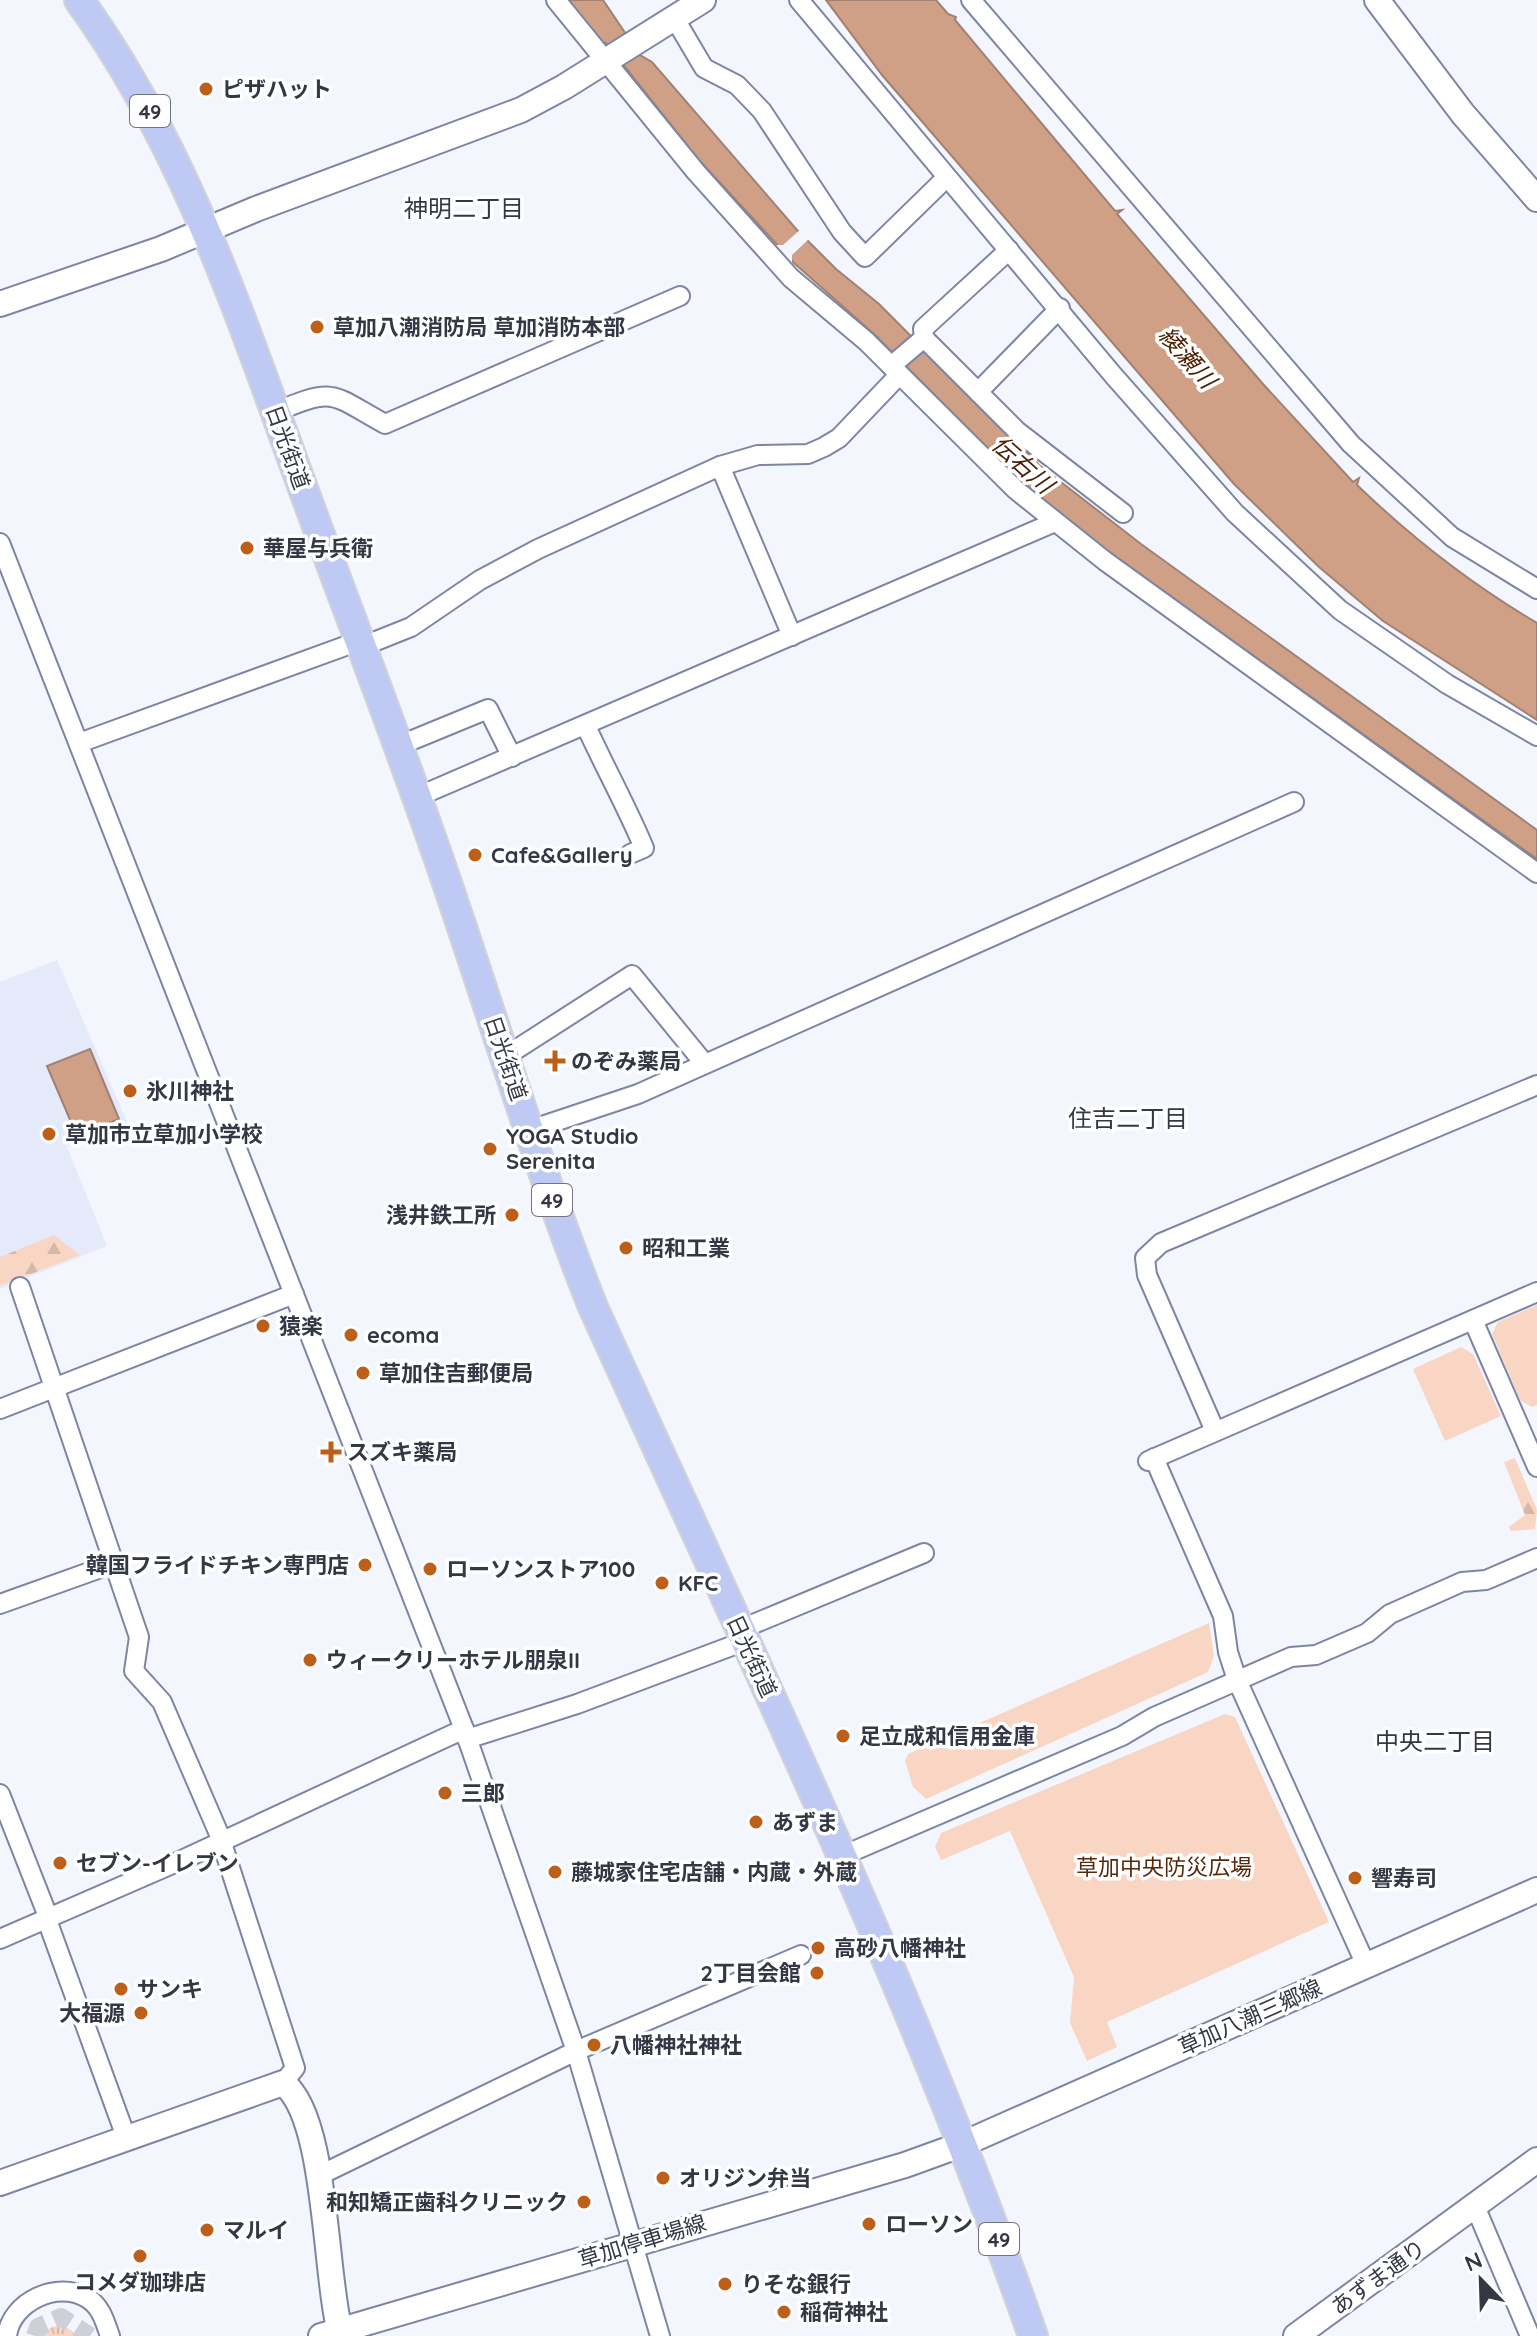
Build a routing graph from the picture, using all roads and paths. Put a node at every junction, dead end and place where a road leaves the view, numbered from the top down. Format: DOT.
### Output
graph roads {
  1 [pos="79,0"];
  2 [pos="556,0"];
  3 [pos="703,0"];
  4 [pos="799,0"];
  5 [pos="971,0"];
  6 [pos="1377,0"];
  7 [pos="675,19"];
  8 [pos="606,61"];
  9 [pos="946,178"];
  10 [pos="1537,199"];
  11 [pos="207,229"];
  12 [pos="1009,250"];
  13 [pos="680,296"];
  14 [pos="0,304"];
  15 [pos="1060,308"];
  16 [pos="922,340"];
  17 [pos="895,367"];
  18 [pos="978,392"];
  19 [pos="275,412"];
  20 [pos="720,466"];
  21 [pos="1123,513"];
  22 [pos="1055,522"];
  23 [pos="0,543"];
  24 [pos="1537,589"];
  25 [pos="792,636"];
  26 [pos="360,644"];
  27 [pos="586,726"];
  28 [pos="1537,736"];
  29 [pos="79,743"];
  30 [pos="398,746"];
  31 [pos="512,757"];
  32 [pos="417,797"];
  33 [pos="1294,802"];
  34 [pos="630,854"];
  35 [pos="1534,865"];
  36 [pos="506,1056"];
  37 [pos="704,1063"];
  38 [pos="1537,1085"];
  39 [pos="530,1130"];
  40 [pos="20,1287"];
  41 [pos="1537,1292"];
  42 [pos="294,1294"];
  43 [pos="1473,1320"];
  44 [pos="54,1390"];
  45 [pos="0,1409"];
  46 [pos="1215,1431"];
  47 [pos="1537,1467"];
  48 [pos="924,1553"];
  49 [pos="1537,1558"];
  50 [pos="112,1564"];
  51 [pos="0,1604"];
  52 [pos="742,1636"];
  53 [pos="1237,1680"];
  54 [pos="465,1734"];
  55 [pos="0,1794"];
  56 [pos="219,1842"];
  57 [pos="842,1856"];
  58 [pos="1537,1890"];
  59 [pos="48,1920"];
  60 [pos="0,1939"];
  61 [pos="801,1955"];
  62 [pos="1366,1965"];
  63 [pos="576,2051"];
  64 [pos="283,2083"];
  65 [pos="126,2137"];
  66 [pos="963,2144"];
  67 [pos="1537,2160"];
  68 [pos="318,2176"];
  69 [pos="0,2183"];
  70 [pos="1475,2206"];
  71 [pos="634,2244"];
  72 [pos="333,2334"];
  73 [pos="7,2336"];
  74 [pos="110,2336"];
  75 [pos="660,2336"];
  76 [pos="1033,2336"];
  77 [pos="1296,2336"];
  78 [pos="1530,2336"];
  1 -- 11 [label="main road, 日光街道 / 49"];
  2 -- 8 [label="street"];
  3 -- 7 [label="street"];
  4 -- 9 [label="street"];
  5 -- 24 [label="street"];
  6 -- 10 [label="street"];
  7 -- 8 [label="street"];
  7 -- 9 [label="street"];
  8 -- 11 [label="street"];
  8 -- 17 [label="street"];
  9 -- 12 [label="street"];
  11 -- 14 [label="street"];
  11 -- 19 [label="main road, 日光街道 / 49"];
  12 -- 15 [label="street"];
  12 -- 16 [label="street"];
  13 -- 19 [label="street"];
  15 -- 18 [label="street"];
  15 -- 28 [label="street"];
  16 -- 17 [label="street"];
  16 -- 18 [label="street"];
  17 -- 20 [label="street"];
  17 -- 22 [label="street"];
  18 -- 21 [label="street"];
  19 -- 26 [label="main road, 日光街道 / 49"];
  20 -- 25 [label="street"];
  20 -- 26 [label="street"];
  22 -- 25 [label="street"];
  22 -- 35 [label="street"];
  23 -- 29 [label="street"];
  25 -- 27 [label="street"];
  26 -- 29 [label="street"];
  26 -- 30 [label="main road, 日光街道 / 49"];
  27 -- 31 [label="street"];
  27 -- 34 [label="street"];
  29 -- 42 [label="street"];
  30 -- 31 [label="street"];
  30 -- 32 [label="main road, 日光街道 / 49"];
  31 -- 32 [label="street"];
  32 -- 36 [label="main road, 日光街道 / 49"];
  33 -- 37 [label="street"];
  36 -- 37 [label="street"];
  36 -- 39 [label="main road, 日光街道 / 49"];
  37 -- 39 [label="street"];
  38 -- 46 [label="street"];
  39 -- 52 [label="main road, 日光街道 / 49"];
  40 -- 44 [label="street"];
  41 -- 43 [label="street"];
  42 -- 44 [label="street"];
  42 -- 54 [label="street"];
  43 -- 46 [label="street"];
  43 -- 47 [label="street"];
  44 -- 45 [label="street"];
  44 -- 50 [label="street"];
  46 -- 53 [label="street"];
  48 -- 52 [label="street"];
  49 -- 53 [label="street"];
  50 -- 51 [label="street"];
  50 -- 56 [label="street"];
  52 -- 54 [label="street"];
  52 -- 57 [label="main road, 日光街道 / 49"];
  53 -- 57 [label="street"];
  53 -- 62 [label="street"];
  54 -- 56 [label="street"];
  54 -- 63 [label="street"];
  55 -- 59 [label="street"];
  56 -- 59 [label="street"];
  56 -- 64 [label="street"];
  57 -- 66 [label="main road, 日光街道 / 49"];
  58 -- 62 [label="street, 草加八潮三郷線"];
  59 -- 60 [label="street"];
  59 -- 65 [label="street"];
  61 -- 63 [label="street"];
  62 -- 66 [label="street, 草加八潮三郷線"];
  63 -- 68 [label="street"];
  63 -- 71 [label="street"];
  64 -- 65 [label="street"];
  64 -- 68 [label="street"];
  65 -- 69 [label="street"];
  66 -- 71 [label="street, 草加停車場線"];
  66 -- 76 [label="main road, 日光街道 / 49"];
  67 -- 70 [label="street, あずま通り"];
  68 -- 72 [label="street"];
  70 -- 77 [label="street, あずま通り"];
  70 -- 78 [label="street"];
  71 -- 72 [label="street, 草加停車場線"];
  71 -- 75 [label="street"];
  73 -- 74 [label="street"];
}
